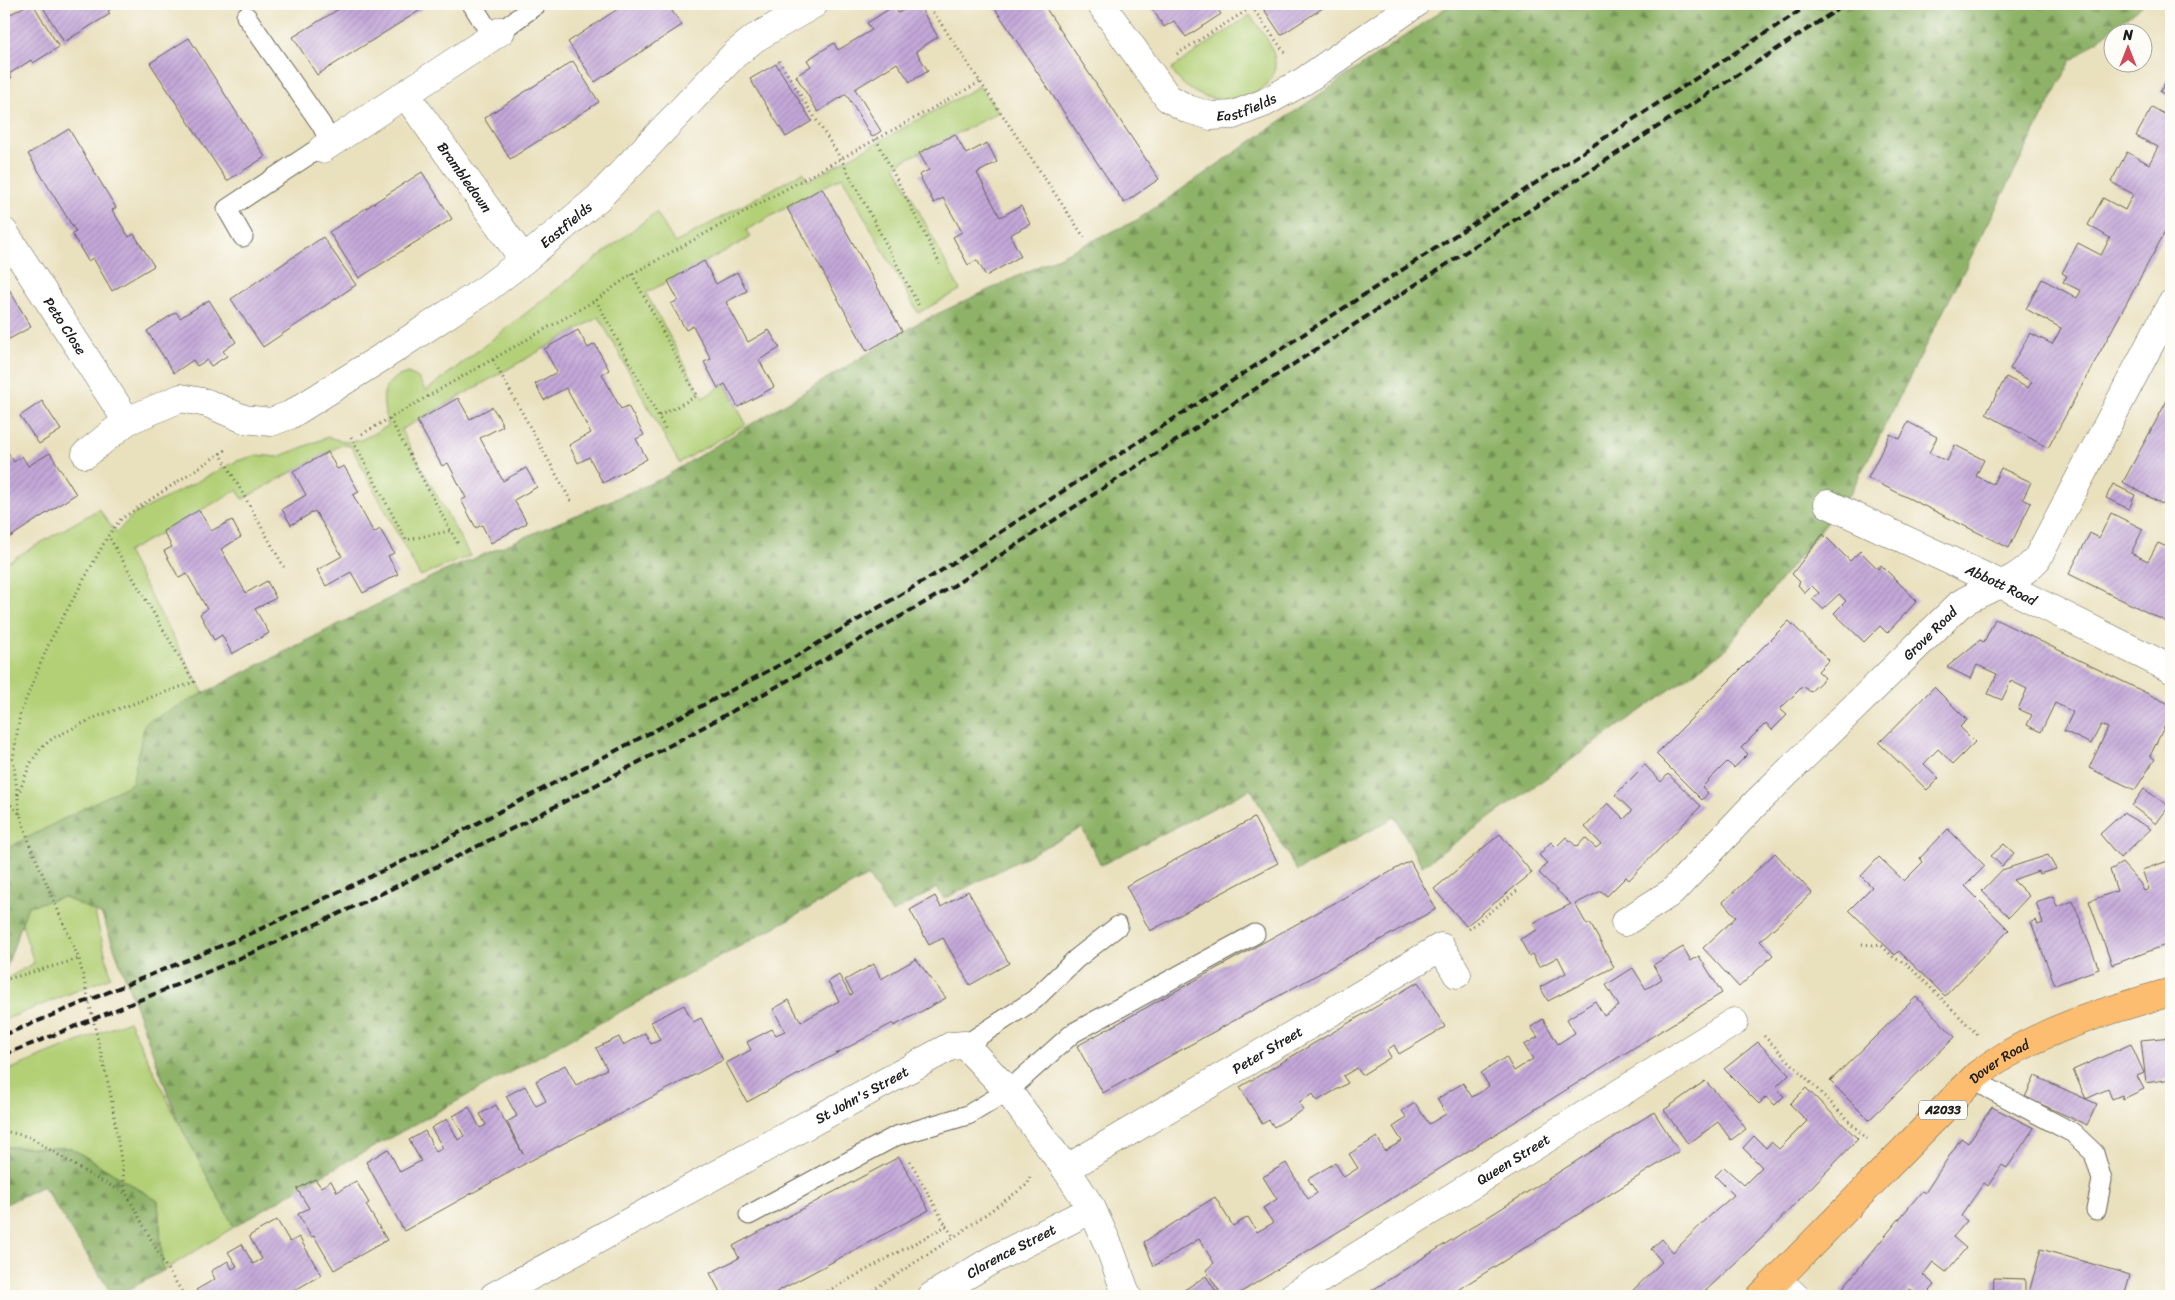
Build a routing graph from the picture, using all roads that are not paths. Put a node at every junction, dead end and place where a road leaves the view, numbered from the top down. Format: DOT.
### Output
graph roads {
  1 [pos="472,4"];
  2 [pos="537,4"];
  3 [pos="814,4"];
  4 [pos="1101,4"];
  5 [pos="1415,4"];
  6 [pos="246,16"];
  7 [pos="497,34"];
  8 [pos="406,95"];
  9 [pos="327,147"];
  10 [pos="4,232"];
  11 [pos="243,237"];
  12 [pos="524,260"];
  13 [pos="2171,304"];
  14 [pos="128,421"];
  15 [pos="86,454"];
  16 [pos="1828,504"];
  17 [pos="2003,585"];
  18 [pos="2171,669"];
  19 [pos="1625,922"];
  20 [pos="1118,926"];
  21 [pos="1255,934"];
  22 [pos="1458,974"];
  23 [pos="2171,992"];
  24 [pos="1734,1022"];
  25 [pos="965,1045"];
  26 [pos="1986,1068"];
  27 [pos="1008,1091"];
  28 [pos="1066,1169"];
  29 [pos="1092,1209"];
  30 [pos="2096,1210"];
  31 [pos="749,1215"];
  32 [pos="1778,1291"];
  33 [pos="494,1296"];
  34 [pos="932,1296"];
  35 [pos="1126,1296"];
  36 [pos="1293,1296"];
  1 -- 7 [label="lane"];
  2 -- 7 [label="lane"];
  3 -- 12 [label="street, Eastfields"];
  4 -- 5 [label="street, Eastfields"];
  6 -- 9 [label="lane"];
  7 -- 8 [label="street"];
  8 -- 9 [label="street"];
  8 -- 12 [label="street, Brambledown"];
  9 -- 11 [label="lane"];
  10 -- 14 [label="street, Peto Close"];
  12 -- 14 [label="street, Eastfields"];
  13 -- 17 [label="street, Grove Road"];
  14 -- 15 [label="street"];
  16 -- 17 [label="street, Abbott Road"];
  17 -- 18 [label="street, Abbott Road"];
  17 -- 19 [label="street, Grove Road"];
  20 -- 25 [label="lane"];
  21 -- 27 [label="lane"];
  22 -- 28 [label="street, Peter Street"];
  23 -- 26 [label="main road, Dover Road / A2033"];
  24 -- 36 [label="street, Queen Street"];
  25 -- 27 [label="street"];
  25 -- 33 [label="street, St John's Street"];
  26 -- 30 [label="lane"];
  26 -- 32 [label="main road, Dover Road / A2033"];
  27 -- 28 [label="street"];
  27 -- 31 [label="lane"];
  28 -- 29 [label="street"];
  29 -- 34 [label="street, Clarence Street"];
  29 -- 35 [label="street"];
}
